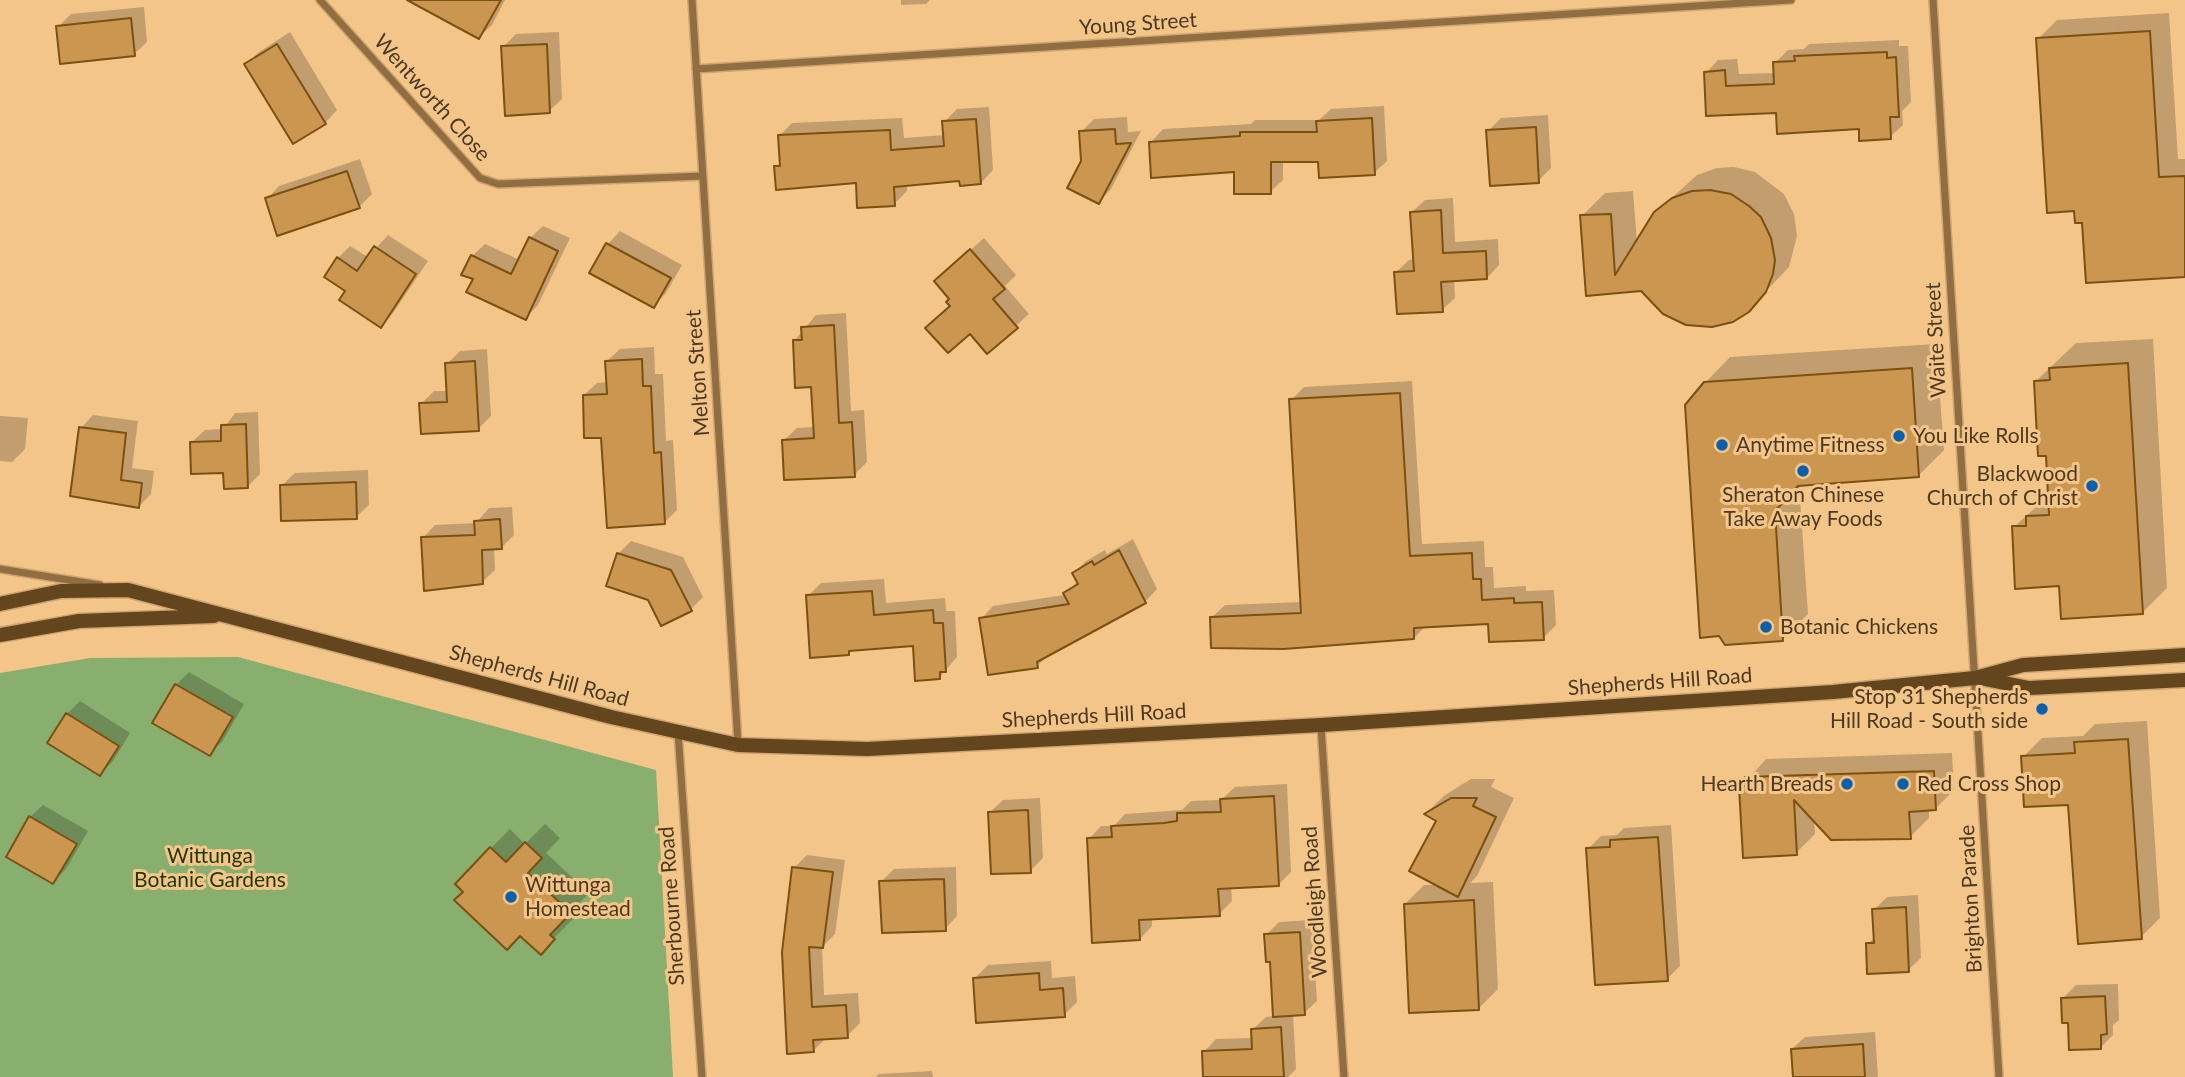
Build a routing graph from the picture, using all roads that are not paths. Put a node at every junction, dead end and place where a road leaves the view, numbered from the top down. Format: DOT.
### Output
graph roads {
  1 [pos="320,0"];
  2 [pos="692,0"];
  3 [pos="1791,0"];
  4 [pos="1933,0"];
  5 [pos="696,69"];
  6 [pos="703,176"];
  7 [pos="0,569"];
  8 [pos="128,590"];
  9 [pos="0,604"];
  10 [pos="230,615"];
  11 [pos="0,635"];
  12 [pos="2185,655"];
  13 [pos="1975,677"];
  14 [pos="2185,680"];
  15 [pos="1321,725"];
  16 [pos="678,732"];
  17 [pos="738,745"];
  18 [pos="702,1077"];
  19 [pos="1344,1077"];
  20 [pos="1999,1077"];
  1 -- 6 [label="street, Wentworth Close"];
  2 -- 5 [label="street, Melton Street"];
  3 -- 5 [label="street, Young Street"];
  4 -- 13 [label="street, Waite Street"];
  5 -- 6 [label="street, Melton Street"];
  6 -- 17 [label="street, Melton Street"];
  7 -- 8 [label="street"];
  8 -- 9 [label="main road, Shepherds Hill Road"];
  8 -- 10 [label="main road, Shepherds Hill Road"];
  10 -- 11 [label="main road, Shepherds Hill Road"];
  10 -- 16 [label="main road, Shepherds Hill Road"];
  12 -- 13 [label="main road, Shepherds Hill Road"];
  13 -- 14 [label="main road, Shepherds Hill Road"];
  13 -- 15 [label="main road, Shepherds Hill Road"];
  13 -- 20 [label="street, Brighton Parade"];
  15 -- 17 [label="main road, Shepherds Hill Road"];
  15 -- 19 [label="street, Woodleigh Road"];
  16 -- 17 [label="main road, Shepherds Hill Road"];
  16 -- 18 [label="street, Sherbourne Road"];
}
